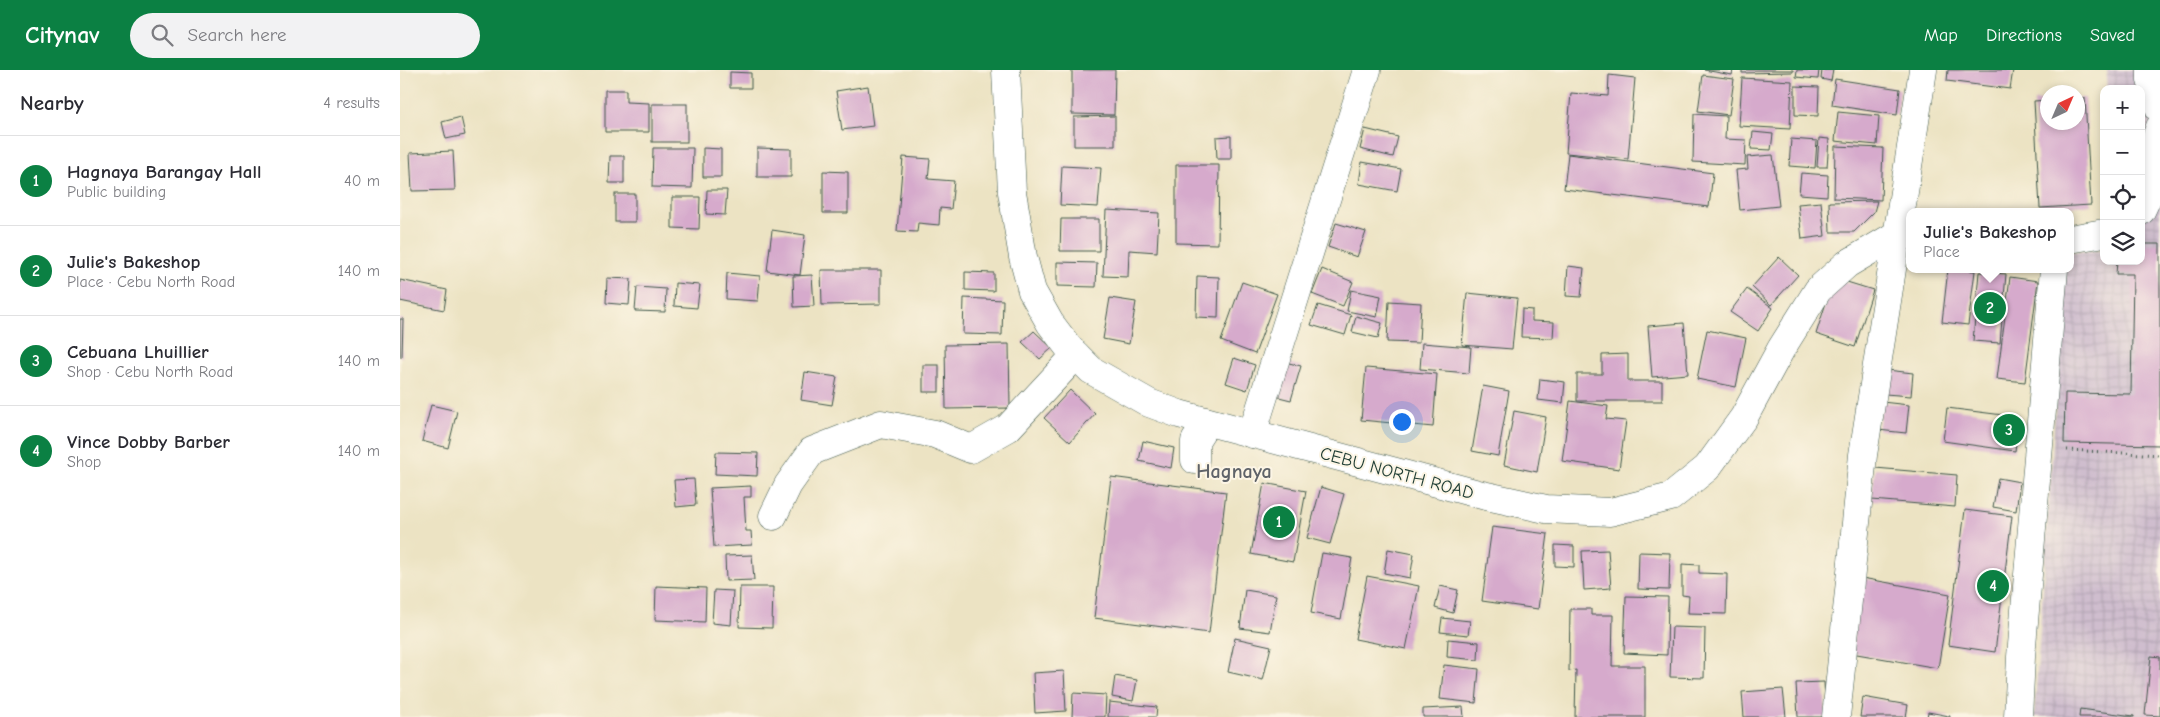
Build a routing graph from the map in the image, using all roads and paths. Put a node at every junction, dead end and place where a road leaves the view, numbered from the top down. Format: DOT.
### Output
graph roads {
  1 [pos="1006,70"];
  2 [pos="1367,70"];
  3 [pos="1923,70"];
  4 [pos="2151,70"];
  5 [pos="2160,110"];
  6 [pos="2160,127"];
  7 [pos="2145,203"];
  8 [pos="1906,208"];
  9 [pos="1906,210"];
  10 [pos="2100,234"];
  11 [pos="1903,235"];
  12 [pos="2074,238"];
  13 [pos="2054,273"];
  14 [pos="1076,355"];
  15 [pos="1207,422"];
  16 [pos="1252,434"];
  17 [pos="2039,449"];
  18 [pos="2160,455"];
  19 [pos="1195,460"];
  20 [pos="773,516"];
  21 [pos="1836,717"];
  22 [pos="2018,717"];
  1 -- 14 [label="street, CEBU NORTH ROAD"];
  2 -- 16 [label="street"];
  3 -- 8 [label="street"];
  4 -- 5 [label="street"];
  6 -- 7 [label="street"];
  9 -- 11 [label="street"];
  10 -- 12 [label="street"];
  11 -- 16 [label="street, CEBU NORTH ROAD"];
  11 -- 21 [label="street"];
  13 -- 17 [label="street"];
  14 -- 15 [label="street, CEBU NORTH ROAD"];
  14 -- 20 [label="street"];
  15 -- 16 [label="street, CEBU NORTH ROAD"];
  15 -- 19 [label="street"];
  17 -- 18 [label="path"];
  17 -- 22 [label="street"];
}
